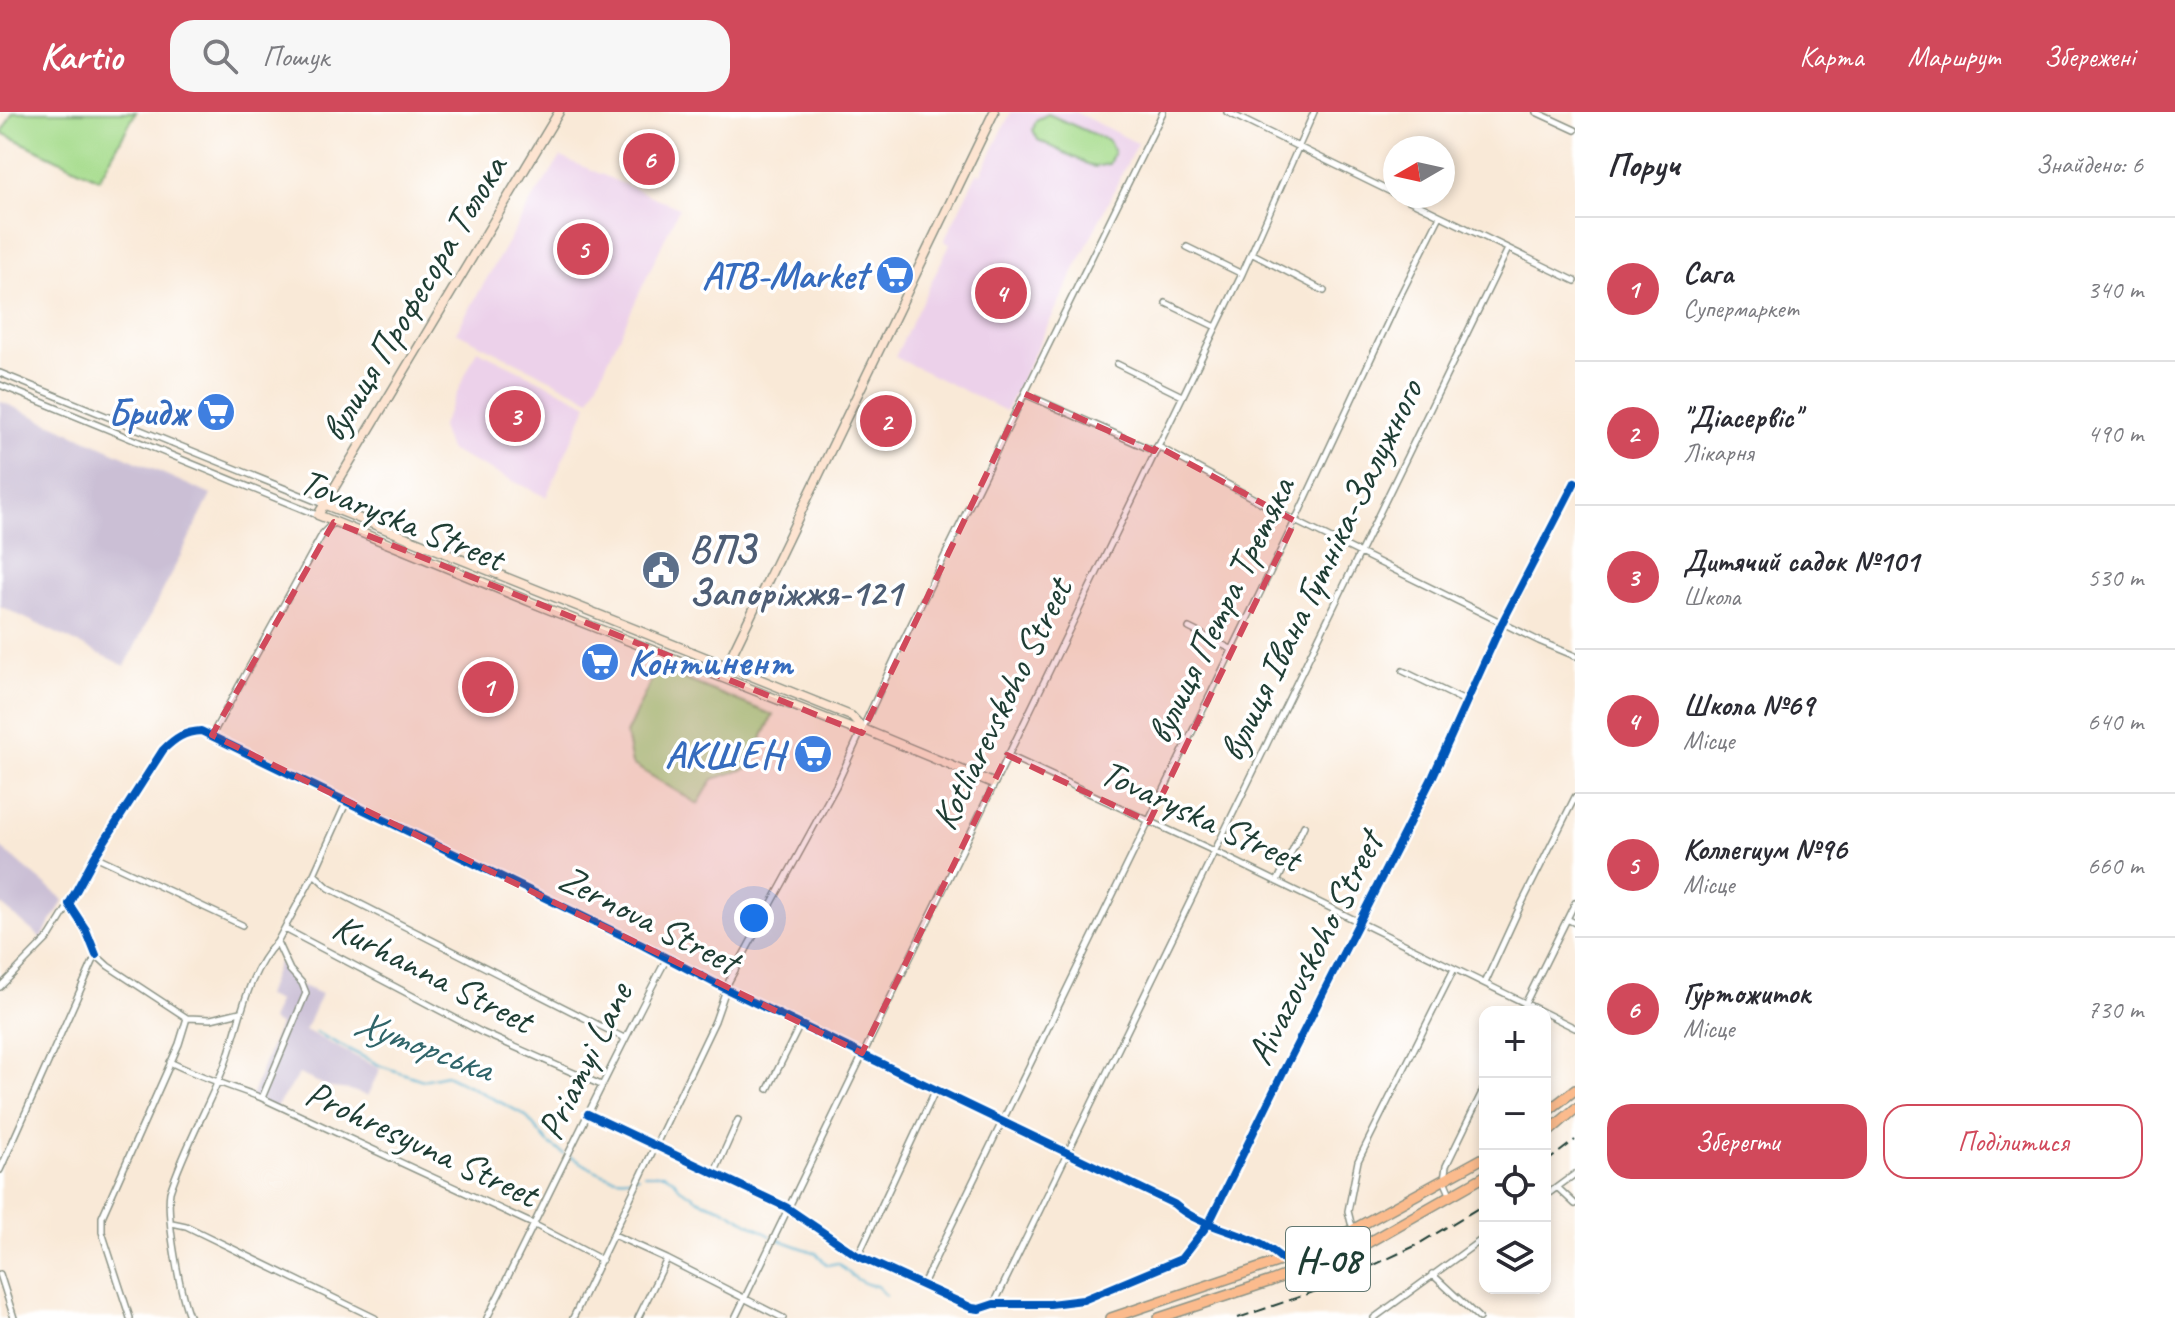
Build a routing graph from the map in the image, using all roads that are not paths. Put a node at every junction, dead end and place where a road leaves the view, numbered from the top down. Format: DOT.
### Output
graph roads {
  1 [pos="559,112"];
  2 [pos="994,112"];
  3 [pos="1163,112"];
  4 [pos="1227,112"];
  5 [pos="1314,112"];
  6 [pos="1536,112"];
  7 [pos="1575,130"];
  8 [pos="1298,146"];
  9 [pos="1383,188"];
  10 [pos="1424,208"];
  11 [pos="1440,216"];
  12 [pos="1187,247"];
  13 [pos="1508,249"];
  14 [pos="1251,253"];
  15 [pos="1242,274"];
  16 [pos="1575,281"];
  17 [pos="1324,291"];
  18 [pos="1166,303"];
  19 [pos="1216,327"];
  20 [pos="1117,364"];
  21 [pos="0,373"];
  22 [pos="0,385"];
  23 [pos="1025,394"];
  24 [pos="1182,396"];
  25 [pos="1155,449"];
  26 [pos="203,455"];
  27 [pos="199,467"];
  28 [pos="1575,482"];
  29 [pos="323,504"];
  30 [pos="318,515"];
  31 [pos="1295,521"];
  32 [pos="334,522"];
  33 [pos="1358,552"];
  34 [pos="1502,623"];
  35 [pos="1189,628"];
  36 [pos="1231,649"];
  37 [pos="1575,656"];
  38 [pos="702,658"];
  39 [pos="726,665"];
  40 [pos="697,668"];
  41 [pos="1403,671"];
  42 [pos="721,677"];
  43 [pos="1467,702"];
  44 [pos="863,729"];
  45 [pos="212,735"];
  46 [pos="1007,755"];
  47 [pos="993,783"];
  48 [pos="1575,797"];
  49 [pos="346,803"];
  50 [pos="1149,822"];
  51 [pos="1304,826"];
  52 [pos="1214,851"];
  53 [pos="95,856"];
  54 [pos="314,874"];
  55 [pos="1277,882"];
  56 [pos="1575,903"];
  57 [pos="69,904"];
  58 [pos="1567,919"];
  59 [pos="1358,922"];
  60 [pos="1575,923"];
  61 [pos="242,925"];
  62 [pos="285,929"];
  63 [pos="277,942"];
  64 [pos="96,955"];
  65 [pos="667,957"];
  66 [pos="1454,969"];
  67 [pos="1485,983"];
  68 [pos="1,985"];
  69 [pos="726,989"];
  70 [pos="1525,1004"];
  71 [pos="1529,1006"];
  72 [pos="240,1012"];
  73 [pos="1551,1016"];
  74 [pos="187,1018"];
  75 [pos="801,1023"];
  76 [pos="1575,1028"];
  77 [pos="624,1038"];
  78 [pos="862,1053"];
  79 [pos="170,1062"];
  80 [pos="218,1081"];
  81 [pos="601,1085"];
  82 [pos="768,1089"];
  83 [pos="936,1089"];
  84 [pos="1575,1090"];
  85 [pos="262,1098"];
  86 [pos="1479,1098"];
  87 [pos="1551,1108"];
  88 [pos="1575,1109"];
  89 [pos="588,1114"];
  90 [pos="738,1120"];
  91 [pos="1001,1120"];
  92 [pos="1551,1130"];
  93 [pos="655,1147"];
  94 [pos="1067,1153"];
  95 [pos="1479,1160"];
  96 [pos="0,1170"];
  97 [pos="714,1174"];
  98 [pos="1575,1174"];
  99 [pos="1444,1180"];
  100 [pos="1479,1180"];
  101 [pos="1558,1188"];
  102 [pos="1551,1192"];
  103 [pos="1451,1197"];
  104 [pos="1575,1204"];
  105 [pos="786,1207"];
  106 [pos="172,1223"];
  107 [pos="1209,1223"];
  108 [pos="535,1225"];
  109 [pos="1354,1229"];
  110 [pos="614,1235"];
  111 [pos="1479,1241"];
  112 [pos="1362,1246"];
  113 [pos="858,1256"];
  114 [pos="667,1259"];
  115 [pos="602,1260"];
  116 [pos="1283,1260"];
  117 [pos="0,1274"];
  118 [pos="1432,1274"];
  119 [pos="922,1286"];
  120 [pos="744,1297"];
  121 [pos="994,1304"];
  122 [pos="14,1318"];
  123 [pos="130,1318"];
  124 [pos="190,1318"];
  125 [pos="375,1318"];
  126 [pos="487,1318"];
  127 [pos="573,1318"];
  128 [pos="638,1318"];
  129 [pos="735,1318"];
  130 [pos="783,1318"];
  131 [pos="1111,1318"];
  132 [pos="1159,1318"];
  133 [pos="1374,1318"];
  134 [pos="1479,1318"];
  1 -- 29 [label="street, вулиця Професора Толока"];
  2 -- 39 [label="street"];
  3 -- 23 [label="street"];
  4 -- 8 [label="street"];
  5 -- 8 [label="street, Kotliarevskoho Street"];
  6 -- 7 [label="street"];
  8 -- 9 [label="street"];
  8 -- 14 [label="street, Kotliarevskoho Street"];
  10 -- 11 [label="street"];
  11 -- 13 [label="street"];
  11 -- 31 [label="street, вулиця Петра Третяка"];
  12 -- 15 [label="street"];
  13 -- 16 [label="street"];
  13 -- 33 [label="street, вулиця Івана Гутніка-Залужного"];
  14 -- 15 [label="street, Kotliarevskoho Street"];
  14 -- 17 [label="street"];
  15 -- 19 [label="street, Kotliarevskoho Street"];
  18 -- 19 [label="street"];
  19 -- 24 [label="street, Kotliarevskoho Street"];
  20 -- 24 [label="street"];
  21 -- 26 [label="street, Tovaryska Street"];
  22 -- 27 [label="street, Tovaryska Street"];
  23 -- 25 [label="street"];
  23 -- 44 [label="street"];
  24 -- 25 [label="street, Kotliarevskoho Street"];
  25 -- 31 [label="street"];
  25 -- 46 [label="street, Kotliarevskoho Street"];
  26 -- 27 [label="street"];
  26 -- 29 [label="street, Tovaryska Street"];
  27 -- 30 [label="street, Tovaryska Street"];
  28 -- 34 [label="street, Aivazovskoho Street"];
  29 -- 30 [label="street, вулиця Професора Толока"];
  29 -- 38 [label="street, Tovaryska Street"];
  30 -- 32 [label="street, Tovaryska Street"];
  31 -- 33 [label="street"];
  31 -- 36 [label="street, вулиця Петра Третяка"];
  32 -- 40 [label="street, Tovaryska Street"];
  32 -- 45 [label="street"];
  33 -- 34 [label="street"];
  33 -- 52 [label="street, вулиця Івана Гутніка-Залужного"];
  34 -- 37 [label="street"];
  34 -- 43 [label="street, Aivazovskoho Street"];
  35 -- 36 [label="street"];
  36 -- 50 [label="street, вулиця Петра Третяка"];
  38 -- 39 [label="street, Tovaryska Street"];
  38 -- 40 [label="street"];
  39 -- 42 [label="street"];
  39 -- 44 [label="street, Tovaryska Street"];
  40 -- 42 [label="street, Tovaryska Street"];
  41 -- 43 [label="street"];
  42 -- 44 [label="street, Tovaryska Street"];
  43 -- 59 [label="street, Aivazovskoho Street"];
  44 -- 47 [label="street"];
  44 -- 69 [label="street"];
  45 -- 49 [label="street, Zernova Street"];
  45 -- 53 [label="street"];
  46 -- 47 [label="street, Kotliarevskoho Street"];
  46 -- 50 [label="street, Tovaryska Street"];
  47 -- 78 [label="street, Kotliarevskoho Street"];
  48 -- 67 [label="street"];
  49 -- 54 [label="street"];
  49 -- 65 [label="street, Zernova Street"];
  50 -- 52 [label="street, Tovaryska Street"];
  50 -- 91 [label="street, вулиця Петра Третяка"];
  51 -- 55 [label="street"];
  52 -- 55 [label="street, Tovaryska Street"];
  52 -- 94 [label="street, вулиця Івана Гутніка-Залужного"];
  53 -- 57 [label="street"];
  53 -- 61 [label="street"];
  54 -- 62 [label="street"];
  54 -- 77 [label="street"];
  55 -- 59 [label="street, Tovaryska Street"];
  56 -- 58 [label="street"];
  57 -- 64 [label="street"];
  57 -- 68 [label="street"];
  58 -- 60 [label="street"];
  58 -- 70 [label="street"];
  59 -- 66 [label="street, Tovaryska Street"];
  59 -- 107 [label="street, Aivazovskoho Street"];
  62 -- 63 [label="street"];
  62 -- 81 [label="street, Kurhanna Street"];
  63 -- 72 [label="street"];
  63 -- 85 [label="street"];
  64 -- 74 [label="street"];
  64 -- 96 [label="street"];
  65 -- 69 [label="street, Zernova Street"];
  65 -- 77 [label="street, Priamyi Lane"];
  66 -- 67 [label="street, Tovaryska Street"];
  66 -- 109 [label="street"];
  67 -- 70 [label="street, Tovaryska Street"];
  69 -- 75 [label="street, Zernova Street"];
  69 -- 93 [label="street"];
  70 -- 71 [label="street, Tovaryska Street"];
  72 -- 74 [label="street"];
  72 -- 80 [label="street"];
  73 -- 76 [label="street, Tovaryska Street"];
  74 -- 79 [label="street"];
  75 -- 78 [label="street, Zernova Street"];
  75 -- 82 [label="street"];
  77 -- 81 [label="street, Priamyi Lane"];
  78 -- 83 [label="street, Zernova Street"];
  78 -- 105 [label="street, Kotliarevskoho Street"];
  79 -- 80 [label="street, Prohresyvna Street"];
  79 -- 123 [label="street"];
  80 -- 85 [label="street, Prohresyvna Street"];
  80 -- 106 [label="street"];
  81 -- 89 [label="street, Priamyi Lane"];
  83 -- 91 [label="street, Zernova Street"];
  83 -- 113 [label="street"];
  84 -- 87 [label="main road"];
  85 -- 108 [label="street, Prohresyvna Street"];
  86 -- 99 [label="street"];
  88 -- 92 [label="main road"];
  89 -- 93 [label="street"];
  89 -- 108 [label="street, Priamyi Lane"];
  90 -- 97 [label="street"];
  91 -- 94 [label="street, Zernova Street"];
  91 -- 119 [label="street, вулиця Петра Третяка"];
  93 -- 97 [label="street"];
  93 -- 110 [label="street"];
  94 -- 107 [label="street, Zernova Street"];
  94 -- 121 [label="street, вулиця Івана Гутніка-Залужного"];
  95 -- 99 [label="main road, Н-08"];
  97 -- 105 [label="street"];
  98 -- 101 [label="street"];
  99 -- 103 [label="street"];
  99 -- 109 [label="main road, Н-08"];
  100 -- 103 [label="main road, Н-08"];
  101 -- 102 [label="street"];
  101 -- 104 [label="street"];
  103 -- 112 [label="main road, Н-08"];
  105 -- 113 [label="street"];
  105 -- 120 [label="street, Kotliarevskoho Street"];
  106 -- 124 [label="street"];
  106 -- 125 [label="street"];
  107 -- 116 [label="street, Zernova Street"];
  107 -- 121 [label="street, Aivazovskoho Street"];
  108 -- 115 [label="street, Prohresyvna Street"];
  108 -- 126 [label="street, Priamyi Lane"];
  109 -- 112 [label="street"];
  109 -- 116 [label="main road, Н-08"];
  110 -- 114 [label="street"];
  110 -- 115 [label="street"];
  111 -- 118 [label="street"];
  112 -- 132 [label="main road, Н-08"];
  113 -- 119 [label="street"];
  114 -- 120 [label="street"];
  114 -- 128 [label="street"];
  115 -- 127 [label="street"];
  116 -- 131 [label="main road, Н-08"];
  117 -- 122 [label="street"];
  118 -- 133 [label="street"];
  118 -- 134 [label="street"];
  119 -- 121 [label="street"];
  120 -- 129 [label="street, Kotliarevskoho Street"];
  120 -- 130 [label="street"];
}
